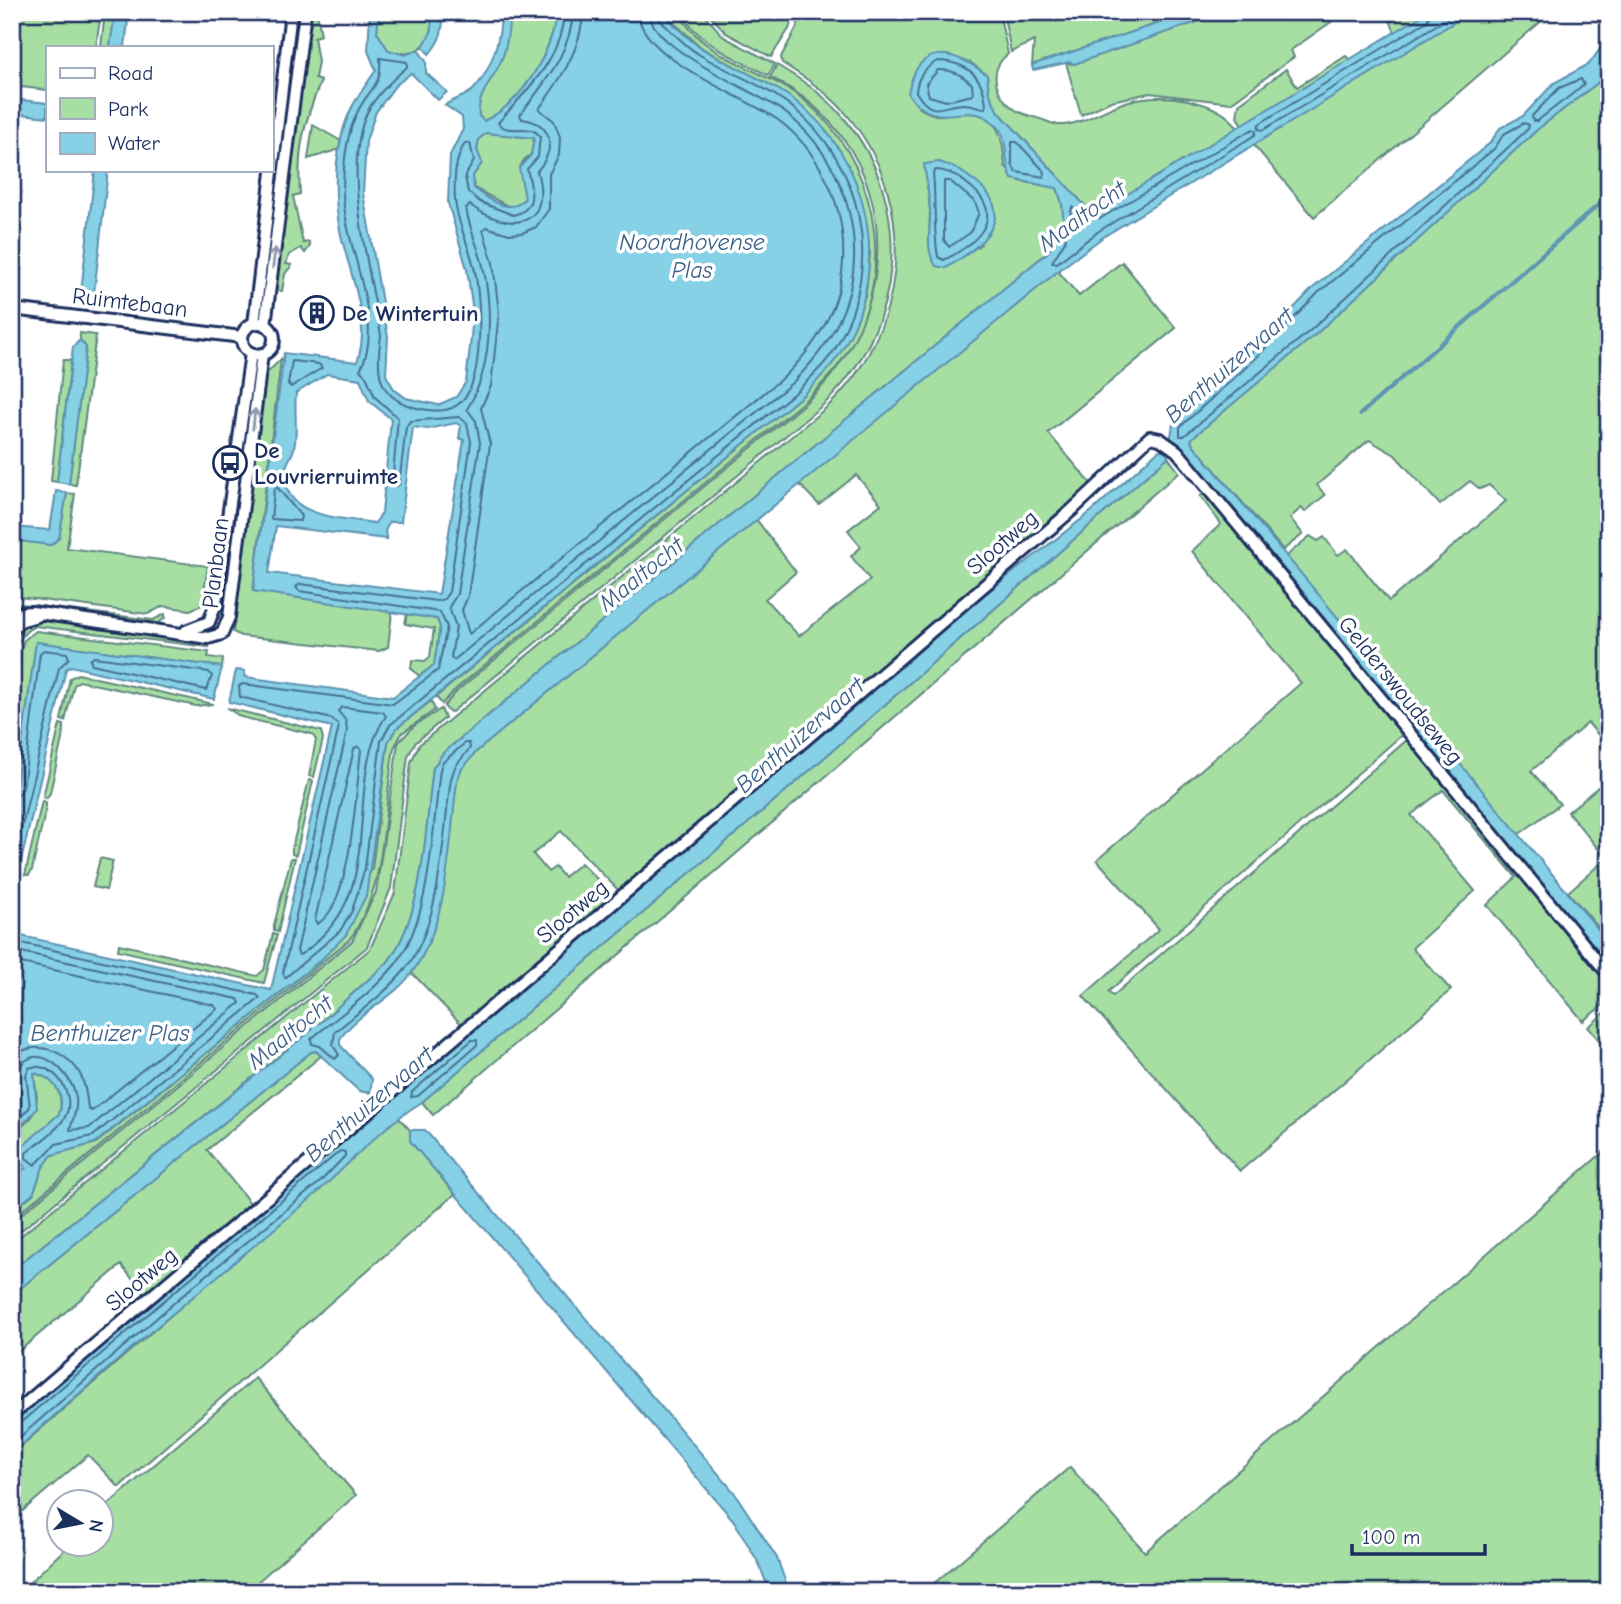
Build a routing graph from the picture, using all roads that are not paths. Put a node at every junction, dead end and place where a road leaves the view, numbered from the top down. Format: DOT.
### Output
graph roads {
  1 [pos="291,12"];
  2 [pos="305,12"];
  3 [pos="12,309"];
  4 [pos="259,325"];
  5 [pos="242,337"];
  6 [pos="256,354"];
  7 [pos="1158,438"];
  8 [pos="46,614"];
  9 [pos="12,618"];
  10 [pos="12,630"];
  11 [pos="177,633"];
  12 [pos="1609,975"];
  13 [pos="12,1415"];
  1 -- 4 [label="street"];
  4 -- 2 [label="street, one-way"];
  3 -- 5 [label="street, Ruimtebaan"];
  4 -- 5 [label="street"];
  4 -- 6 [label="street"];
  5 -- 6 [label="street"];
  6 -- 11 [label="street, Planbaan"];
  11 -- 6 [label="street, Planbaan, one-way"];
  7 -- 12 [label="street, Gelderswoudseweg"];
  7 -- 13 [label="street, Slootweg"];
  8 -- 9 [label="street"];
  8 -- 10 [label="street"];
  8 -- 11 [label="street"];
}
